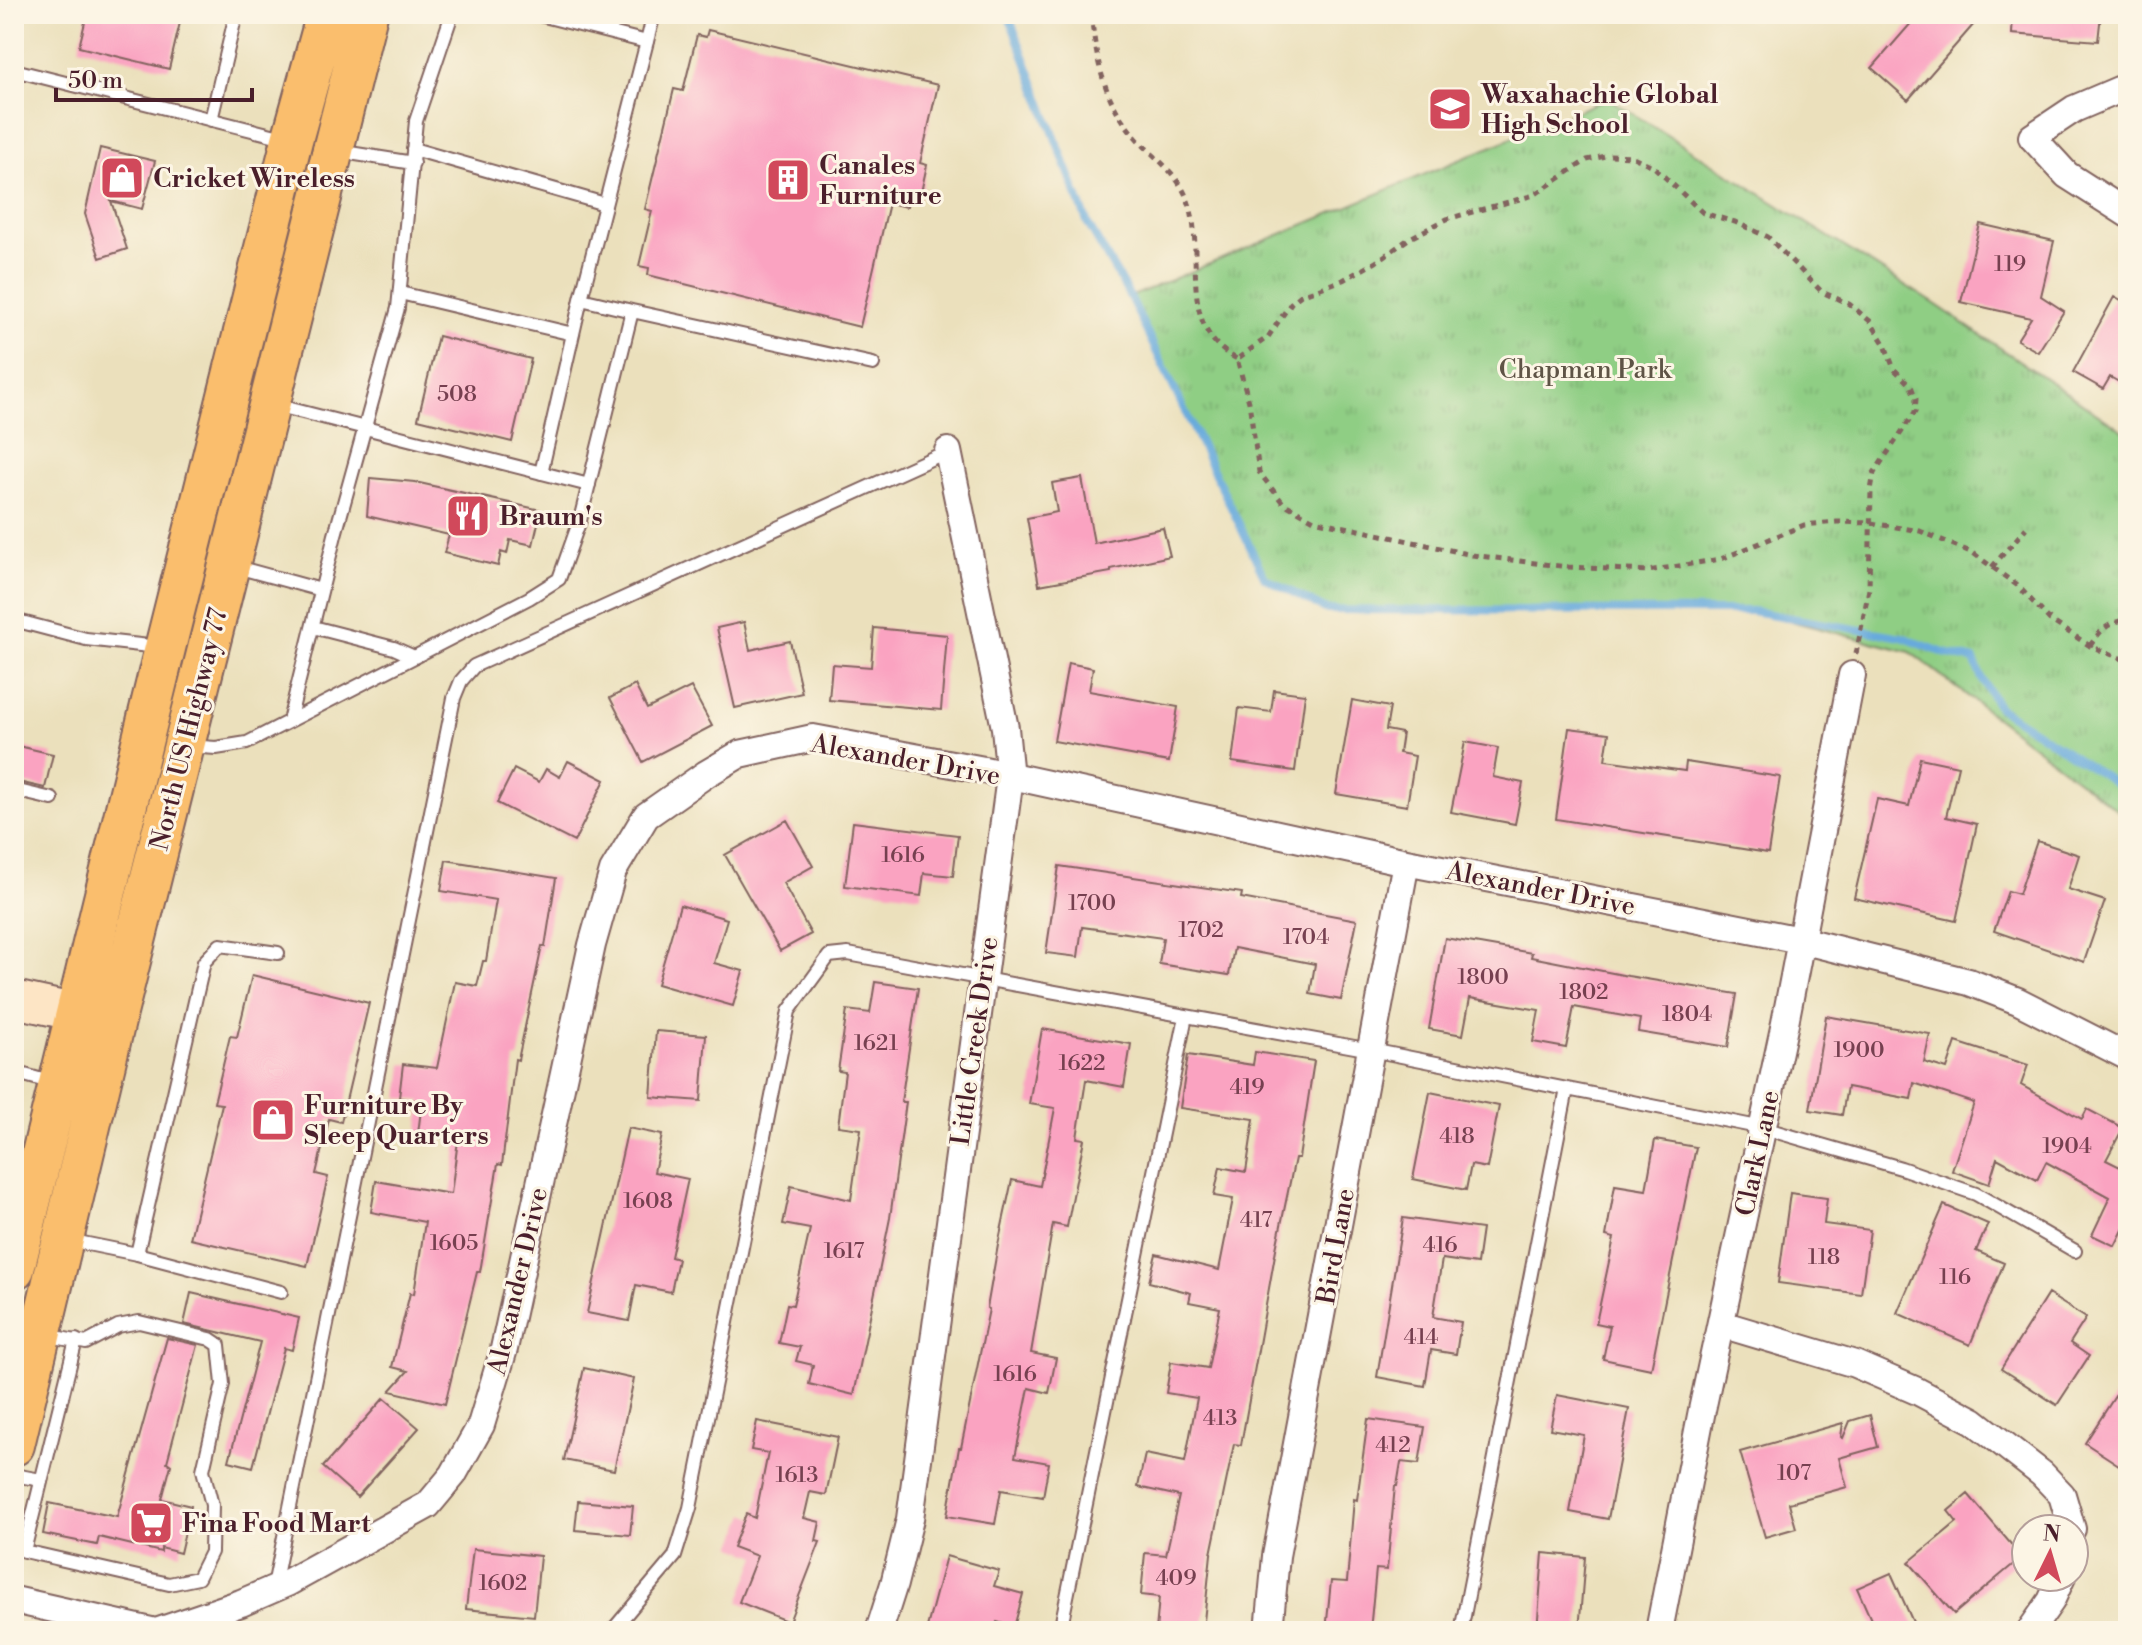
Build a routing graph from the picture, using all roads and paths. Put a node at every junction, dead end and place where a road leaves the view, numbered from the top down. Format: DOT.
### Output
graph roads {
  1 [pos="236,14"];
  2 [pos="327,14"];
  3 [pos="367,14"];
  4 [pos="452,14"];
  5 [pos="536,14"];
  6 [pos="654,14"];
  7 [pos="1091,14"];
  8 [pos="647,42"];
  9 [pos="14,70"];
  10 [pos="2128,86"];
  11 [pos="211,120"];
  12 [pos="313,145"];
  13 [pos="413,149"];
  14 [pos="413,163"];
  15 [pos="605,204"];
  16 [pos="2128,214"];
  17 [pos="400,293"];
  18 [pos="581,299"];
  19 [pos="632,311"];
  20 [pos="573,334"];
  21 [pos="1237,359"];
  22 [pos="873,364"];
  23 [pos="268,403"];
  24 [pos="365,426"];
  25 [pos="948,451"];
  26 [pos="541,473"];
  27 [pos="589,485"];
  28 [pos="1871,523"];
  29 [pos="2026,528"];
  30 [pos="230,565"];
  31 [pos="1992,567"];
  32 [pos="321,590"];
  33 [pos="2128,619"];
  34 [pos="14,620"];
  35 [pos="313,627"];
  36 [pos="2090,646"];
  37 [pos="165,648"];
  38 [pos="412,656"];
  39 [pos="2128,661"];
  40 [pos="1853,667"];
  41 [pos="289,721"];
  42 [pos="184,746"];
  43 [pos="1010,777"];
  44 [pos="14,790"];
  45 [pos="52,799"];
  46 [pos="1406,862"];
  47 [pos="1800,940"];
  48 [pos="278,953"];
  49 [pos="982,978"];
  50 [pos="14,999"];
  51 [pos="1186,1016"];
  52 [pos="96,1017"];
  53 [pos="1371,1050"];
  54 [pos="2128,1057"];
  55 [pos="14,1072"];
  56 [pos="57,1084"];
  57 [pos="1567,1089"];
  58 [pos="1763,1128"];
  59 [pos="61,1239"];
  60 [pos="2075,1251"];
  61 [pos="137,1254"];
  62 [pos="14,1269"];
  63 [pos="281,1292"];
  64 [pos="1721,1324"];
  65 [pos="59,1338"];
  66 [pos="14,1445"];
  67 [pos="14,1475"];
  68 [pos="41,1480"];
  69 [pos="2067,1513"];
  70 [pos="274,1589"];
  71 [pos="2055,1593"];
  72 [pos="14,1600"];
  73 [pos="151,1631"];
  74 [pos="159,1631"];
  75 [pos="612,1631"];
  76 [pos="879,1631"];
  77 [pos="1060,1631"];
  78 [pos="1269,1631"];
  79 [pos="1461,1631"];
  80 [pos="1659,1631"];
  81 [pos="2030,1631"];
  1 -- 11 [label="lane"];
  2 -- 12 [label="main road, North US Highway 77"];
  3 -- 12 [label="main road, North US Highway 77"];
  4 -- 13 [label="lane"];
  5 -- 8 [label="lane"];
  6 -- 8 [label="lane"];
  7 -- 21 [label="path"];
  8 -- 15 [label="lane"];
  9 -- 11 [label="lane"];
  10 -- 16 [label="street"];
  11 -- 12 [label="lane"];
  12 -- 14 [label="lane"];
  12 -- 23 [label="main road, North US Highway 77"];
  12 -- 37 [label="main road, North US Highway 77"];
  13 -- 14 [label="lane"];
  13 -- 15 [label="lane"];
  14 -- 17 [label="lane"];
  15 -- 18 [label="lane"];
  17 -- 20 [label="lane"];
  17 -- 24 [label="lane"];
  18 -- 19 [label="lane"];
  18 -- 20 [label="lane"];
  19 -- 22 [label="lane"];
  19 -- 27 [label="lane"];
  20 -- 26 [label="lane"];
  21 -- 28 [label="path"];
  21 -- 28 [label="path"];
  23 -- 24 [label="lane"];
  23 -- 30 [label="main road, North US Highway 77"];
  24 -- 26 [label="lane"];
  24 -- 32 [label="lane"];
  25 -- 43 [label="street, Little Creek Drive"];
  25 -- 70 [label="lane"];
  26 -- 27 [label="lane"];
  27 -- 38 [label="lane"];
  28 -- 31 [label="path"];
  28 -- 40 [label="path"];
  29 -- 31 [label="path"];
  30 -- 32 [label="lane"];
  30 -- 42 [label="main road, North US Highway 77"];
  31 -- 36 [label="path"];
  32 -- 35 [label="lane"];
  33 -- 36 [label="path"];
  34 -- 37 [label="lane"];
  35 -- 38 [label="lane"];
  35 -- 41 [label="lane"];
  36 -- 39 [label="path"];
  37 -- 52 [label="main road, North US Highway 77"];
  38 -- 41 [label="lane"];
  40 -- 47 [label="street, Clark Lane"];
  41 -- 42 [label="lane"];
  42 -- 52 [label="main road, North US Highway 77"];
  43 -- 46 [label="street, Alexander Drive"];
  43 -- 49 [label="street, Little Creek Drive"];
  43 -- 70 [label="street, Alexander Drive"];
  44 -- 45 [label="lane"];
  46 -- 47 [label="street, Alexander Drive"];
  46 -- 53 [label="street, Bird Lane"];
  47 -- 54 [label="street, Alexander Drive"];
  47 -- 58 [label="street, Clark Lane"];
  48 -- 61 [label="lane"];
  49 -- 51 [label="lane"];
  49 -- 75 [label="lane"];
  49 -- 76 [label="street, Little Creek Drive"];
  50 -- 52 [label="street"];
  51 -- 53 [label="lane"];
  51 -- 77 [label="lane"];
  52 -- 56 [label="main road, North US Highway 77"];
  52 -- 59 [label="main road, North US Highway 77"];
  53 -- 57 [label="lane"];
  53 -- 78 [label="street, Bird Lane"];
  55 -- 56 [label="lane"];
  56 -- 62 [label="main road, North US Highway 77"];
  57 -- 58 [label="lane"];
  57 -- 79 [label="lane"];
  58 -- 60 [label="lane"];
  58 -- 64 [label="street, Clark Lane"];
  59 -- 61 [label="lane"];
  59 -- 65 [label="main road, North US Highway 77"];
  61 -- 63 [label="lane"];
  64 -- 69 [label="street"];
  64 -- 80 [label="street, Clark Lane"];
  65 -- 66 [label="main road, North US Highway 77"];
  65 -- 68 [label="lane"];
  65 -- 68 [label="lane"];
  67 -- 68 [label="lane"];
  70 -- 74 [label="street, Alexander Drive"];
  71 -- 81 [label="street"];
  72 -- 73 [label="street"];
}
